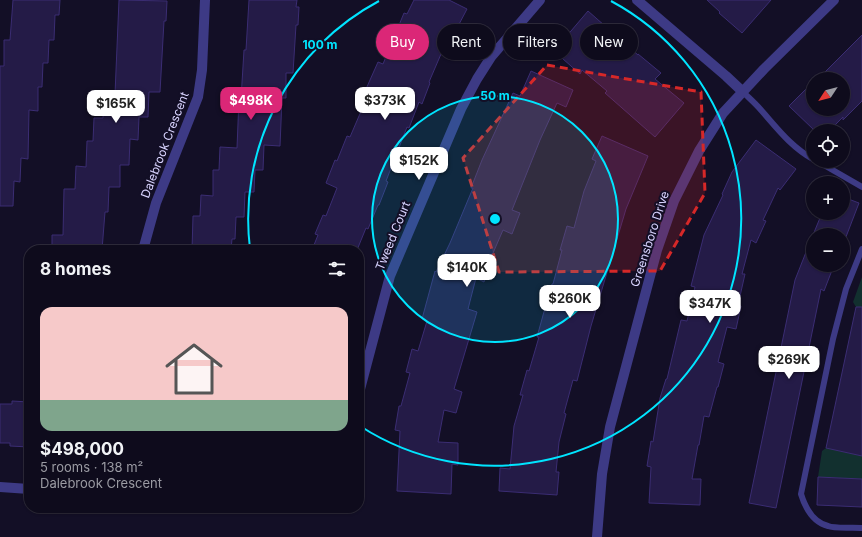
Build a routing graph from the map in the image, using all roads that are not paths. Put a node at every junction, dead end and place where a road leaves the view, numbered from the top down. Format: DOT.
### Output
graph roads {
  1 [pos="205,0"];
  2 [pos="540,0"];
  3 [pos="637,0"];
  4 [pos="834,0"];
  5 [pos="743,92"];
  6 [pos="806,155"];
  7 [pos="829,168"];
  8 [pos="862,187"];
  9 [pos="144,245"];
  10 [pos="862,249"];
  11 [pos="364,374"];
  12 [pos="0,487"];
  13 [pos="24,489"];
  14 [pos="862,528"];
  15 [pos="597,537"];
  1 -- 9 [label="street, Dalebrook Crescent"];
  2 -- 11 [label="street, Tweed Court"];
  3 -- 5 [label="street"];
  4 -- 5 [label="street, Greensboro Drive"];
  5 -- 6 [label="lane"];
  5 -- 15 [label="street, Greensboro Drive"];
  7 -- 8 [label="lane"];
  10 -- 14 [label="lane"];
  12 -- 13 [label="street"];
}
